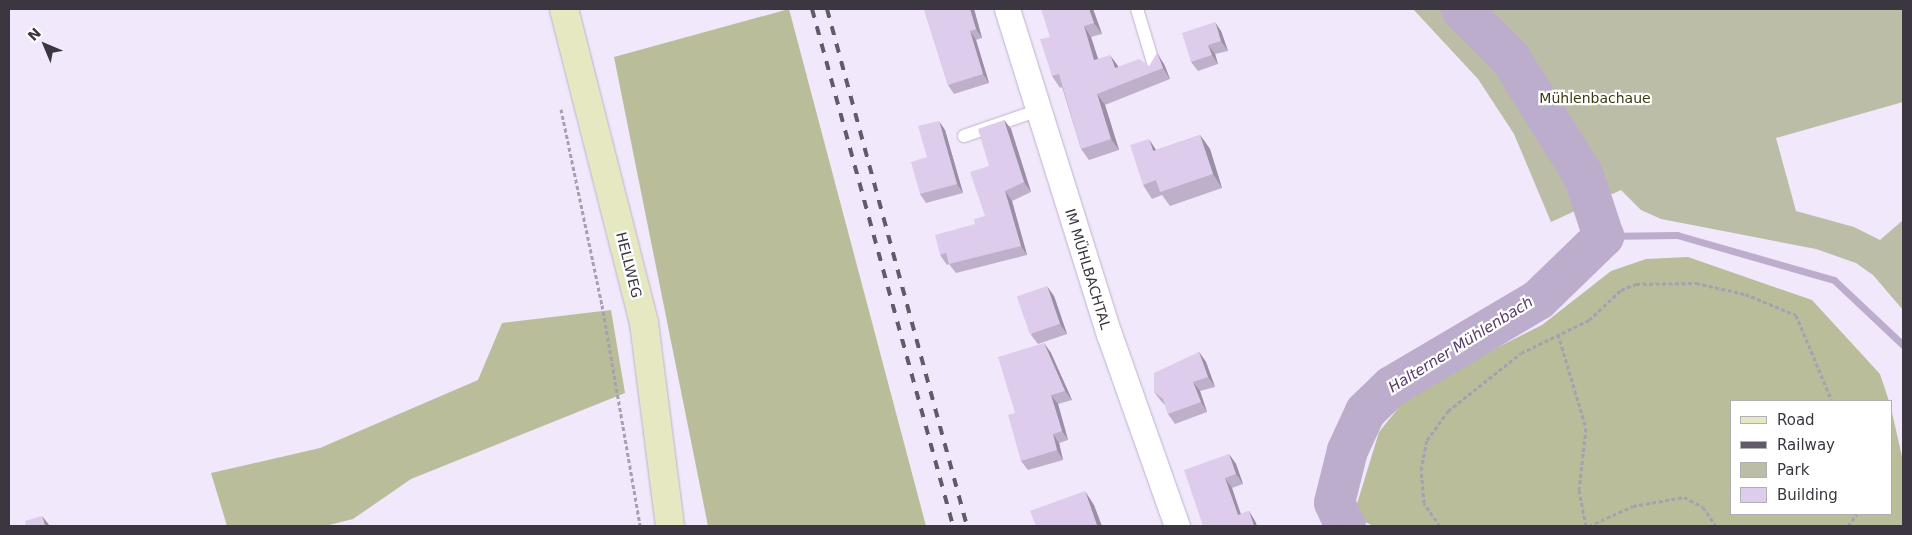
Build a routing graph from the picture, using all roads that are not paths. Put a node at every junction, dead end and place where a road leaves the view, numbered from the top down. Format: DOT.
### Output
graph roads {
  1 [pos="564,9"];
  2 [pos="1007,9"];
  3 [pos="1137,9"];
  4 [pos="1154,69"];
  5 [pos="1039,110"];
  6 [pos="964,136"];
  7 [pos="670,526"];
  8 [pos="1177,526"];
  1 -- 7 [label="street, HELLWEG"];
  2 -- 5 [label="street, IM MÜHLBACHTAL"];
  3 -- 4 [label="lane"];
  5 -- 6 [label="lane"];
  5 -- 8 [label="street, IM MÜHLBACHTAL"];
}
